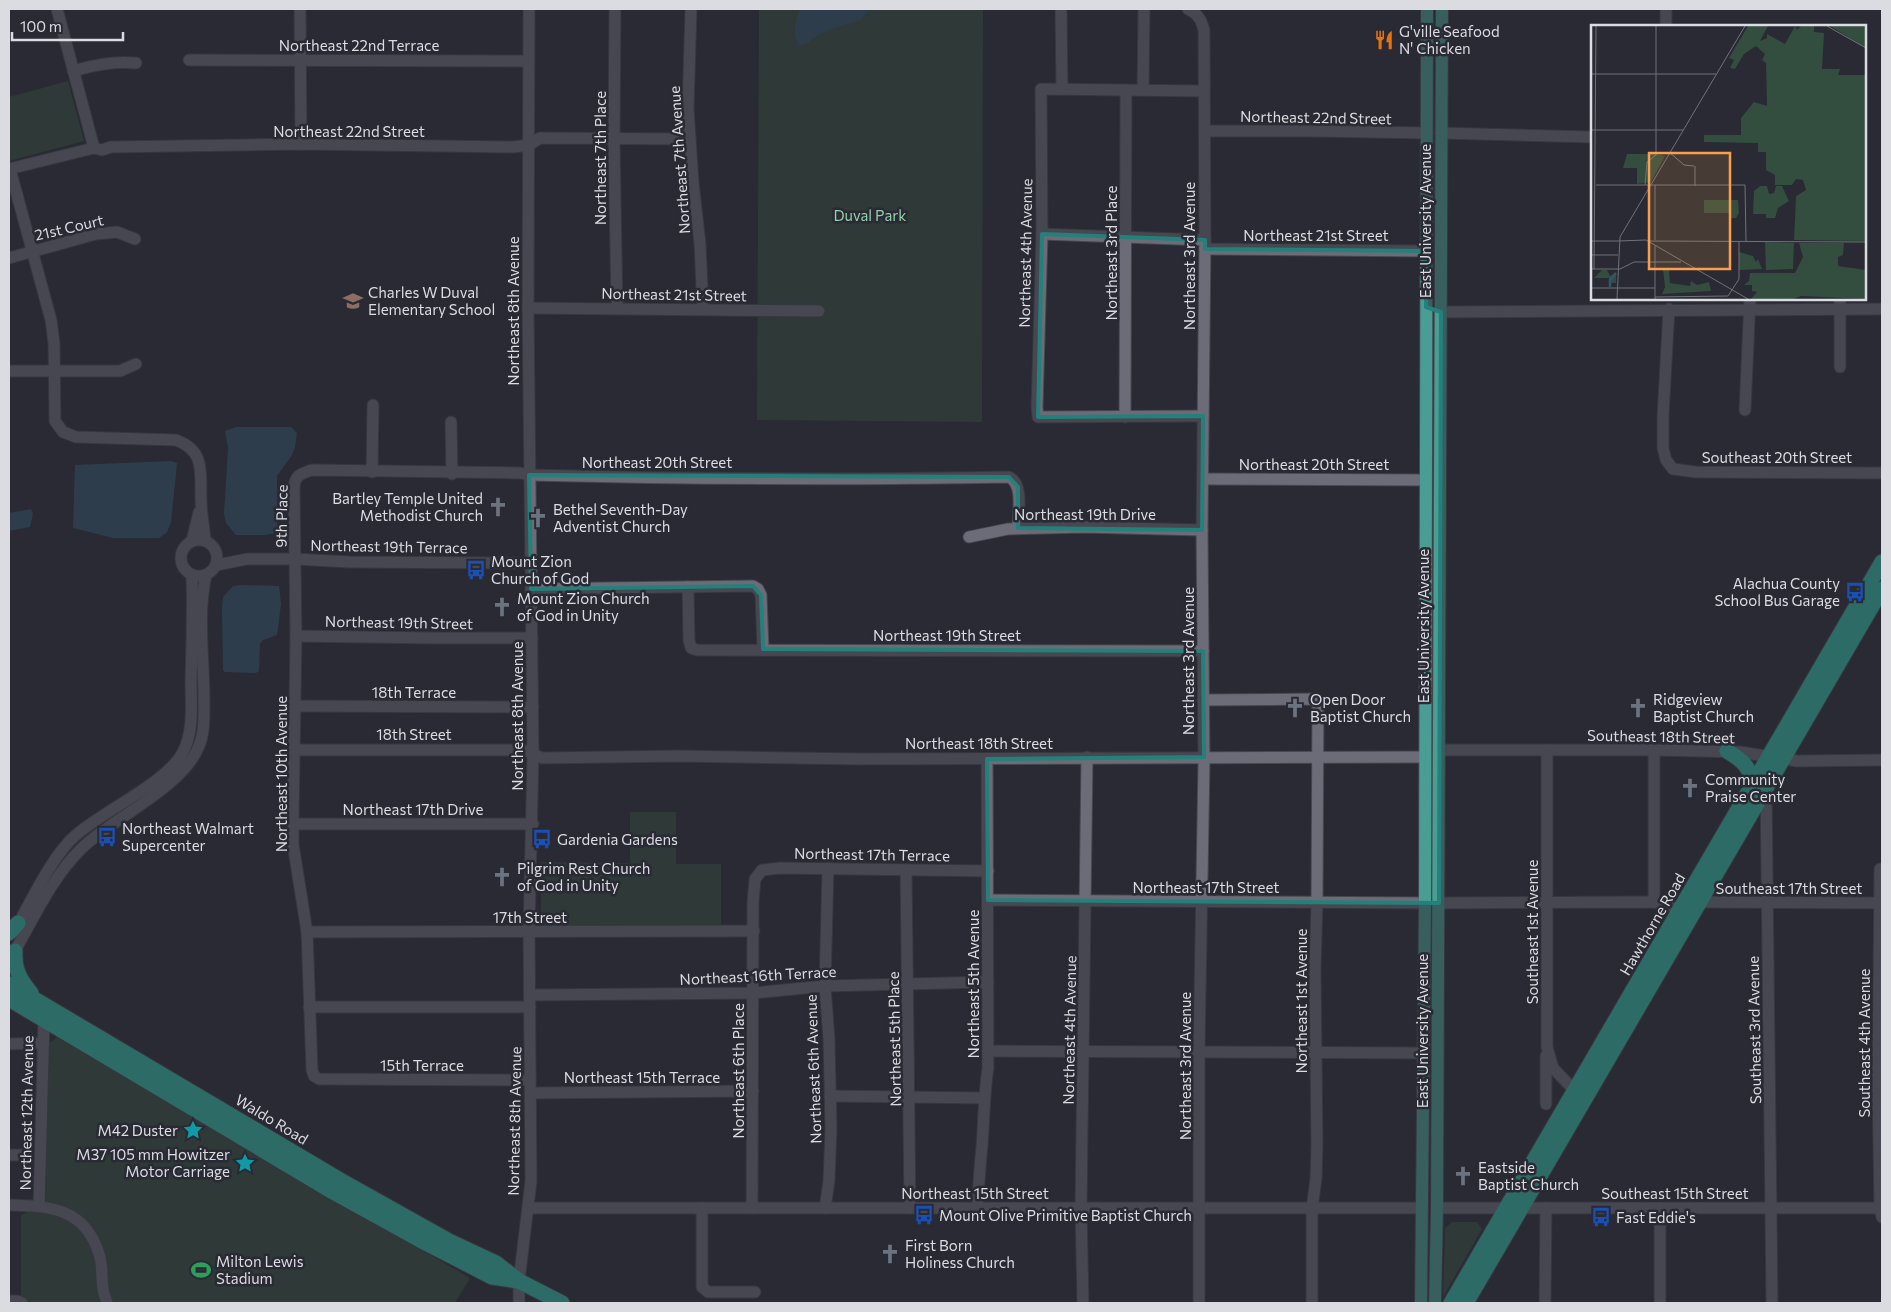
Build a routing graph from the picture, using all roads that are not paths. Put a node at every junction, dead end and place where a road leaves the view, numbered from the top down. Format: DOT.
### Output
graph roads {
  1 [pos="57,9"];
  2 [pos="300,9"];
  3 [pos="529,9"];
  4 [pos="615,9"];
  5 [pos="691,9"];
  6 [pos="1061,9"];
  7 [pos="1144,9"];
  8 [pos="1188,9"];
  9 [pos="1427,9"];
  10 [pos="1442,9"];
  11 [pos="1666,9"];
  12 [pos="1666,25"];
  13 [pos="189,60"];
  14 [pos="300,60"];
  15 [pos="528,61"];
  16 [pos="136,63"];
  17 [pos="73,70"];
  18 [pos="1062,89"];
  19 [pos="1126,90"];
  20 [pos="1143,90"];
  21 [pos="1204,90"];
  22 [pos="1205,131"];
  23 [pos="1426,133"];
  24 [pos="1442,133"];
  25 [pos="1591,136"];
  26 [pos="690,139"];
  27 [pos="614,140"];
  28 [pos="301,144"];
  29 [pos="528,145"];
  30 [pos="94,148"];
  31 [pos="9,169"];
  32 [pos="1042,234"];
  33 [pos="1126,236"];
  34 [pos="135,239"];
  35 [pos="1205,245"];
  36 [pos="1441,250"];
  37 [pos="32,251"];
  38 [pos="1426,251"];
  39 [pos="9,258"];
  40 [pos="1749,304"];
  41 [pos="1840,304"];
  42 [pos="528,308"];
  43 [pos="617,308"];
  44 [pos="1426,308"];
  45 [pos="703,309"];
  46 [pos="1669,309"];
  47 [pos="1882,309"];
  48 [pos="819,311"];
  49 [pos="1441,312"];
  50 [pos="136,364"];
  51 [pos="1840,367"];
  52 [pos="9,371"];
  53 [pos="55,371"];
  54 [pos="373,406"];
  55 [pos="1745,410"];
  56 [pos="1203,416"];
  57 [pos="1125,417"];
  58 [pos="451,422"];
  59 [pos="372,472"];
  60 [pos="1882,473"];
  61 [pos="299,474"];
  62 [pos="452,474"];
  63 [pos="529,476"];
  64 [pos="1203,479"];
  65 [pos="1440,479"];
  66 [pos="1426,480"];
  67 [pos="201,502"];
  68 [pos="1018,528"];
  69 [pos="1202,530"];
  70 [pos="969,537"];
  71 [pos="205,540"];
  72 [pos="192,541"];
  73 [pos="217,552"];
  74 [pos="247,559"];
  75 [pos="295,559"];
  76 [pos="530,562"];
  77 [pos="1882,562"];
  78 [pos="217,565"];
  79 [pos="192,575"];
  80 [pos="206,575"];
  81 [pos="688,587"];
  82 [pos="531,589"];
  83 [pos="1882,589"];
  84 [pos="1440,604"];
  85 [pos="1426,606"];
  86 [pos="296,636"];
  87 [pos="532,638"];
  88 [pos="763,650"];
  89 [pos="1203,651"];
  90 [pos="1203,700"];
  91 [pos="295,706"];
  92 [pos="533,707"];
  93 [pos="294,750"];
  94 [pos="1439,750"];
  95 [pos="1546,750"];
  96 [pos="1654,750"];
  97 [pos="1727,752"];
  98 [pos="533,754"];
  99 [pos="1086,757"];
  100 [pos="1204,757"];
  101 [pos="1318,757"];
  102 [pos="1425,757"];
  103 [pos="1776,758"];
  104 [pos="987,759"];
  105 [pos="1882,760"];
  106 [pos="1759,787"];
  107 [pos="119,804"];
  108 [pos="126,814"];
  109 [pos="293,824"];
  110 [pos="533,824"];
  111 [pos="828,868"];
  112 [pos="1881,869"];
  113 [pos="906,870"];
  114 [pos="988,871"];
  115 [pos="758,875"];
  116 [pos="988,900"];
  117 [pos="1086,901"];
  118 [pos="1201,902"];
  119 [pos="1317,902"];
  120 [pos="1547,902"];
  121 [pos="1654,902"];
  122 [pos="1699,902"];
  123 [pos="1424,903"];
  124 [pos="1438,903"];
  125 [pos="1768,903"];
  126 [pos="1880,903"];
  127 [pos="1681,909"];
  128 [pos="14,928"];
  129 [pos="754,931"];
  130 [pos="307,932"];
  131 [pos="529,932"];
  132 [pos="11,951"];
  133 [pos="988,982"];
  134 [pos="9,984"];
  135 [pos="908,984"];
  136 [pos="825,986"];
  137 [pos="753,993"];
  138 [pos="530,994"];
  139 [pos="9,1000"];
  140 [pos="37,1000"];
  141 [pos="309,1007"];
  142 [pos="530,1007"];
  143 [pos="44,1020"];
  144 [pos="43,1043"];
  145 [pos="9,1044"];
  146 [pos="1546,1047"];
  147 [pos="988,1051"];
  148 [pos="1083,1052"];
  149 [pos="1315,1053"];
  150 [pos="1422,1053"];
  151 [pos="1438,1053"];
  152 [pos="1199,1054"];
  153 [pos="314,1076"];
  154 [pos="530,1080"];
  155 [pos="753,1091"];
  156 [pos="530,1093"];
  157 [pos="1580,1094"];
  158 [pos="830,1096"];
  159 [pos="910,1097"];
  160 [pos="984,1098"];
  161 [pos="1546,1104"];
  162 [pos="9,1155"];
  163 [pos="23,1155"];
  164 [pos="9,1205"];
  165 [pos="39,1206"];
  166 [pos="528,1208"];
  167 [pos="702,1208"];
  168 [pos="752,1208"];
  169 [pos="825,1208"];
  170 [pos="910,1208"];
  171 [pos="978,1208"];
  172 [pos="1081,1208"];
  173 [pos="1200,1208"];
  174 [pos="1312,1208"];
  175 [pos="1422,1208"];
  176 [pos="1437,1208"];
  177 [pos="1514,1208"];
  178 [pos="1546,1208"];
  179 [pos="1660,1208"];
  180 [pos="1771,1208"];
  181 [pos="1882,1211"];
  182 [pos="519,1281"];
  183 [pos="755,1292"];
  184 [pos="9,1301"];
  185 [pos="22,1303"];
  186 [pos="107,1303"];
  187 [pos="519,1303"];
  188 [pos="562,1303"];
  189 [pos="1083,1303"];
  190 [pos="1198,1303"];
  191 [pos="1312,1303"];
  192 [pos="1421,1303"];
  193 [pos="1435,1303"];
  194 [pos="1451,1303"];
  195 [pos="1466,1303"];
  196 [pos="1545,1303"];
  197 [pos="1660,1303"];
  198 [pos="1772,1303"];
  1 -- 17 [label="street"];
  2 -- 14 [label="street"];
  3 -- 15 [label="street, Northeast 8th Avenue"];
  4 -- 27 [label="street, Northeast 7th Place"];
  5 -- 26 [label="street, Northeast 7th Avenue"];
  6 -- 18 [label="street"];
  7 -- 20 [label="street"];
  8 -- 21 [label="street, Northeast 3rd Avenue"];
  9 -- 23 [label="main road, East University Avenue"];
  10 -- 24 [label="main road, East University Avenue"];
  11 -- 12 [label="street"];
  13 -- 14 [label="street, Northeast 22nd Terrace"];
  14 -- 15 [label="street, Northeast 22nd Terrace"];
  14 -- 28 [label="street"];
  15 -- 29 [label="street, Northeast 8th Avenue"];
  16 -- 17 [label="street"];
  17 -- 30 [label="street"];
  18 -- 19 [label="street"];
  18 -- 32 [label="street, Northeast 4th Avenue"];
  19 -- 20 [label="street"];
  19 -- 33 [label="street, Northeast 3rd Place"];
  20 -- 21 [label="street"];
  21 -- 22 [label="street, Northeast 3rd Avenue"];
  22 -- 23 [label="street, Northeast 22nd Street"];
  22 -- 35 [label="street, Northeast 3rd Avenue"];
  23 -- 24 [label="main road"];
  23 -- 38 [label="main road, East University Avenue"];
  24 -- 25 [label="street"];
  24 -- 36 [label="main road, East University Avenue"];
  26 -- 27 [label="street, Northeast 22nd Street"];
  26 -- 45 [label="street, Northeast 7th Avenue"];
  27 -- 29 [label="street, Northeast 22nd Street"];
  27 -- 43 [label="street, Northeast 7th Place"];
  28 -- 29 [label="street, Northeast 22nd Street"];
  28 -- 30 [label="street, Northeast 22nd Street"];
  29 -- 42 [label="street, Northeast 8th Avenue"];
  30 -- 31 [label="street, Northeast 22nd Street"];
  31 -- 37 [label="street"];
  32 -- 33 [label="street, Northeast 21st Street"];
  32 -- 57 [label="street, Northeast 4th Avenue"];
  33 -- 35 [label="street, Northeast 21st Street"];
  33 -- 57 [label="street, Northeast 3rd Place"];
  34 -- 37 [label="street, 21st Court"];
  35 -- 38 [label="street, Northeast 21st Street"];
  35 -- 56 [label="street, Northeast 3rd Avenue"];
  36 -- 38 [label="main road"];
  36 -- 49 [label="main road, East University Avenue"];
  37 -- 39 [label="street, 21st Court"];
  37 -- 53 [label="street"];
  38 -- 44 [label="main road, East University Avenue"];
  40 -- 41 [label="street"];
  40 -- 46 [label="street"];
  40 -- 55 [label="street"];
  41 -- 47 [label="street"];
  41 -- 51 [label="street"];
  42 -- 43 [label="street, Northeast 21st Street"];
  42 -- 63 [label="street, Northeast 8th Avenue"];
  43 -- 45 [label="street, Northeast 21st Street"];
  44 -- 49 [label="main road"];
  44 -- 66 [label="main road, East University Avenue"];
  45 -- 48 [label="street, Northeast 21st Street"];
  46 -- 49 [label="street"];
  46 -- 60 [label="street, Southeast 20th Street"];
  49 -- 65 [label="main road, East University Avenue"];
  50 -- 53 [label="street"];
  52 -- 53 [label="street"];
  53 -- 67 [label="street"];
  54 -- 59 [label="street"];
  56 -- 57 [label="street"];
  56 -- 64 [label="street, Northeast 3rd Avenue"];
  58 -- 62 [label="street"];
  59 -- 61 [label="street, Northeast 20th Street"];
  59 -- 62 [label="street, Northeast 20th Street"];
  61 -- 75 [label="street, 9th Place"];
  62 -- 63 [label="street, Northeast 20th Street"];
  63 -- 68 [label="street, Northeast 20th Street"];
  63 -- 76 [label="street, Northeast 8th Avenue"];
  64 -- 66 [label="street, Northeast 20th Street"];
  64 -- 69 [label="street, Northeast 3rd Avenue"];
  65 -- 66 [label="main road"];
  65 -- 84 [label="main road, East University Avenue"];
  66 -- 85 [label="main road, East University Avenue"];
  67 -- 71 [label="street"];
  67 -- 72 [label="street"];
  68 -- 69 [label="street, Northeast 19th Drive"];
  68 -- 70 [label="street, Northeast 19th Drive"];
  69 -- 89 [label="street, Northeast 3rd Avenue"];
  71 -- 72 [label="street"];
  71 -- 73 [label="street"];
  72 -- 79 [label="street"];
  73 -- 74 [label="street, Northeast 19th Terrace"];
  73 -- 78 [label="street"];
  74 -- 75 [label="street, Northeast 19th Terrace"];
  74 -- 78 [label="street, Northeast 19th Terrace"];
  75 -- 76 [label="street, Northeast 19th Terrace"];
  75 -- 86 [label="street, Northeast 10th Avenue"];
  76 -- 82 [label="street, Northeast 8th Avenue"];
  77 -- 103 [label="highway, Hawthorne Road"];
  78 -- 80 [label="street"];
  79 -- 80 [label="street"];
  79 -- 107 [label="street"];
  80 -- 108 [label="street"];
  81 -- 82 [label="street"];
  81 -- 88 [label="street"];
  81 -- 88 [label="street, Northeast 19th Street"];
  82 -- 87 [label="street, Northeast 8th Avenue"];
  83 -- 103 [label="highway, Hawthorne Road"];
  84 -- 85 [label="main road"];
  84 -- 94 [label="main road, East University Avenue"];
  85 -- 102 [label="main road, East University Avenue"];
  86 -- 87 [label="street, Northeast 19th Street"];
  86 -- 91 [label="street, Northeast 10th Avenue"];
  87 -- 92 [label="street, Northeast 8th Avenue"];
  88 -- 89 [label="street, Northeast 19th Street"];
  89 -- 90 [label="street, Northeast 3rd Avenue"];
  90 -- 100 [label="street, Northeast 3rd Avenue"];
  90 -- 101 [label="street, Northeast 1st Avenue"];
  91 -- 92 [label="street, 18th Terrace"];
  91 -- 93 [label="street, Northeast 10th Avenue"];
  92 -- 98 [label="street, Northeast 8th Avenue"];
  93 -- 98 [label="street, 18th Street"];
  93 -- 109 [label="street, Northeast 10th Avenue"];
  94 -- 95 [label="street, Southeast 18th Street"];
  94 -- 102 [label="main road"];
  94 -- 124 [label="main road, East University Avenue"];
  95 -- 96 [label="street, Southeast 18th Street"];
  95 -- 120 [label="street, Southeast 1st Avenue"];
  96 -- 97 [label="street, Southeast 18th Street"];
  96 -- 121 [label="street"];
  97 -- 103 [label="street, Southeast 18th Street"];
  97 -- 106 [label="highway"];
  98 -- 104 [label="street, Northeast 18th Street"];
  98 -- 110 [label="street, Northeast 8th Avenue"];
  99 -- 100 [label="street, Northeast 18th Street"];
  99 -- 104 [label="street, Northeast 18th Street"];
  99 -- 117 [label="street, Northeast 4th Avenue"];
  100 -- 101 [label="street, Northeast 18th Street"];
  100 -- 118 [label="street, Northeast 3rd Avenue"];
  101 -- 102 [label="street, Northeast 18th Street"];
  101 -- 119 [label="street, Northeast 1st Avenue"];
  102 -- 123 [label="main road, East University Avenue"];
  103 -- 105 [label="street, Southeast 18th Street"];
  103 -- 106 [label="highway, Hawthorne Road"];
  104 -- 114 [label="street, Northeast 5th Avenue"];
  106 -- 122 [label="highway, Hawthorne Road"];
  106 -- 125 [label="street, Southeast 3rd Avenue"];
  106 -- 127 [label="highway, Hawthorne Road"];
  107 -- 108 [label="street"];
  107 -- 128 [label="street"];
  108 -- 132 [label="street"];
  109 -- 110 [label="street, Northeast 17th Drive"];
  109 -- 130 [label="street, Northeast 10th Avenue"];
  110 -- 131 [label="street, Northeast 8th Avenue"];
  111 -- 113 [label="street, Northeast 17th Terrace"];
  111 -- 115 [label="street, Northeast 17th Terrace"];
  111 -- 136 [label="street, Northeast 6th Avenue"];
  112 -- 126 [label="street, Southeast 4th Avenue"];
  113 -- 114 [label="street, Northeast 17th Terrace"];
  113 -- 135 [label="street, Northeast 5th Place"];
  114 -- 116 [label="street, Northeast 5th Avenue"];
  115 -- 129 [label="street, Northeast 6th Place"];
  116 -- 117 [label="street, Northeast 17th Street"];
  116 -- 133 [label="street, Northeast 5th Avenue"];
  117 -- 118 [label="street, Northeast 17th Street"];
  117 -- 148 [label="street, Northeast 4th Avenue"];
  118 -- 119 [label="street, Northeast 17th Street"];
  118 -- 152 [label="street, Northeast 3rd Avenue"];
  119 -- 123 [label="street, Northeast 17th Street"];
  119 -- 149 [label="street, Northeast 1st Avenue"];
  120 -- 121 [label="street"];
  120 -- 124 [label="street"];
  120 -- 146 [label="street, Southeast 1st Avenue"];
  121 -- 127 [label="street"];
  122 -- 125 [label="street, Southeast 17th Street"];
  122 -- 157 [label="highway, Hawthorne Road"];
  123 -- 124 [label="main road"];
  123 -- 150 [label="main road, East University Avenue"];
  124 -- 151 [label="main road, East University Avenue"];
  125 -- 126 [label="street, Southeast 17th Street"];
  125 -- 180 [label="street, Southeast 3rd Avenue"];
  126 -- 181 [label="street, Southeast 4th Avenue"];
  127 -- 157 [label="highway, Hawthorne Road"];
  128 -- 132 [label="street"];
  129 -- 131 [label="street, 17th Street"];
  129 -- 137 [label="street, Northeast 6th Place"];
  130 -- 131 [label="street, 17th Street"];
  130 -- 141 [label="street, Northeast 10th Avenue"];
  131 -- 138 [label="street, Northeast 8th Avenue"];
  132 -- 140 [label="highway"];
  133 -- 135 [label="street, Northeast 16th Terrace"];
  133 -- 147 [label="street, Northeast 5th Avenue"];
  134 -- 140 [label="highway, Waldo Road"];
  135 -- 136 [label="street, Northeast 16th Terrace"];
  135 -- 159 [label="street, Northeast 5th Place"];
  136 -- 137 [label="street, Northeast 16th Terrace"];
  136 -- 158 [label="street, Northeast 6th Avenue"];
  137 -- 138 [label="street, Northeast 16th Terrace"];
  137 -- 155 [label="street, Northeast 6th Place"];
  138 -- 142 [label="street, Northeast 8th Avenue"];
  139 -- 143 [label="highway, Waldo Road"];
  140 -- 182 [label="highway, Waldo Road"];
  141 -- 142 [label="street"];
  141 -- 153 [label="street, Northeast 10th Avenue"];
  142 -- 154 [label="street, Northeast 8th Avenue"];
  143 -- 144 [label="street, Northeast 12th Avenue"];
  143 -- 182 [label="highway, Waldo Road"];
  144 -- 145 [label="street"];
  144 -- 165 [label="street, Northeast 12th Avenue"];
  146 -- 157 [label="street, Southeast 1st Avenue"];
  146 -- 161 [label="street"];
  147 -- 148 [label="street"];
  147 -- 160 [label="street, Northeast 5th Avenue"];
  148 -- 152 [label="street"];
  148 -- 172 [label="street, Northeast 4th Avenue"];
  149 -- 150 [label="street"];
  149 -- 152 [label="street"];
  149 -- 174 [label="street, Northeast 1st Avenue"];
  150 -- 151 [label="main road"];
  150 -- 175 [label="main road, East University Avenue"];
  151 -- 176 [label="main road, East University Avenue"];
  152 -- 173 [label="street, Northeast 3rd Avenue"];
  153 -- 154 [label="street, 15th Terrace"];
  154 -- 156 [label="street, Northeast 8th Avenue"];
  155 -- 156 [label="street, Northeast 15th Terrace"];
  155 -- 168 [label="street, Northeast 6th Place"];
  156 -- 166 [label="street, Northeast 8th Avenue"];
  157 -- 177 [label="highway, Hawthorne Road"];
  158 -- 159 [label="street"];
  158 -- 169 [label="street, Northeast 6th Avenue"];
  159 -- 160 [label="street"];
  159 -- 170 [label="street, Northeast 5th Place"];
  160 -- 171 [label="street, Northeast 5th Avenue"];
  162 -- 163 [label="street"];
  164 -- 165 [label="street"];
  165 -- 186 [label="street"];
  166 -- 167 [label="street, Northeast 15th Street"];
  166 -- 182 [label="street, Northeast 8th Avenue"];
  167 -- 168 [label="street, Northeast 15th Street"];
  167 -- 183 [label="street"];
  168 -- 169 [label="street, Northeast 15th Street"];
  169 -- 170 [label="street, Northeast 15th Street"];
  170 -- 171 [label="street, Northeast 15th Street"];
  171 -- 172 [label="street, Northeast 15th Street"];
  172 -- 173 [label="street, Northeast 15th Street"];
  172 -- 189 [label="street, Northeast 4th Avenue"];
  173 -- 174 [label="street, Northeast 15th Street"];
  173 -- 190 [label="street, Northeast 3rd Avenue"];
  174 -- 175 [label="street, Northeast 15th Street"];
  174 -- 191 [label="street, Northeast 1st Avenue"];
  175 -- 176 [label="main road"];
  175 -- 192 [label="main road, East University Avenue"];
  176 -- 177 [label="street, Southeast 15th Street"];
  176 -- 193 [label="main road, East University Avenue"];
  177 -- 178 [label="street, Southeast 15th Street"];
  177 -- 194 [label="highway, Hawthorne Road"];
  177 -- 195 [label="highway, Hawthorne Road"];
  178 -- 179 [label="street, Southeast 15th Street"];
  178 -- 196 [label="street"];
  179 -- 180 [label="street, Southeast 15th Street"];
  179 -- 197 [label="street"];
  180 -- 181 [label="street, Southeast 15th Street"];
  180 -- 198 [label="street, Southeast 3rd Avenue"];
  182 -- 187 [label="street, Northeast 8th Avenue"];
  182 -- 188 [label="highway, Waldo Road"];
  184 -- 185 [label="street"];
}
